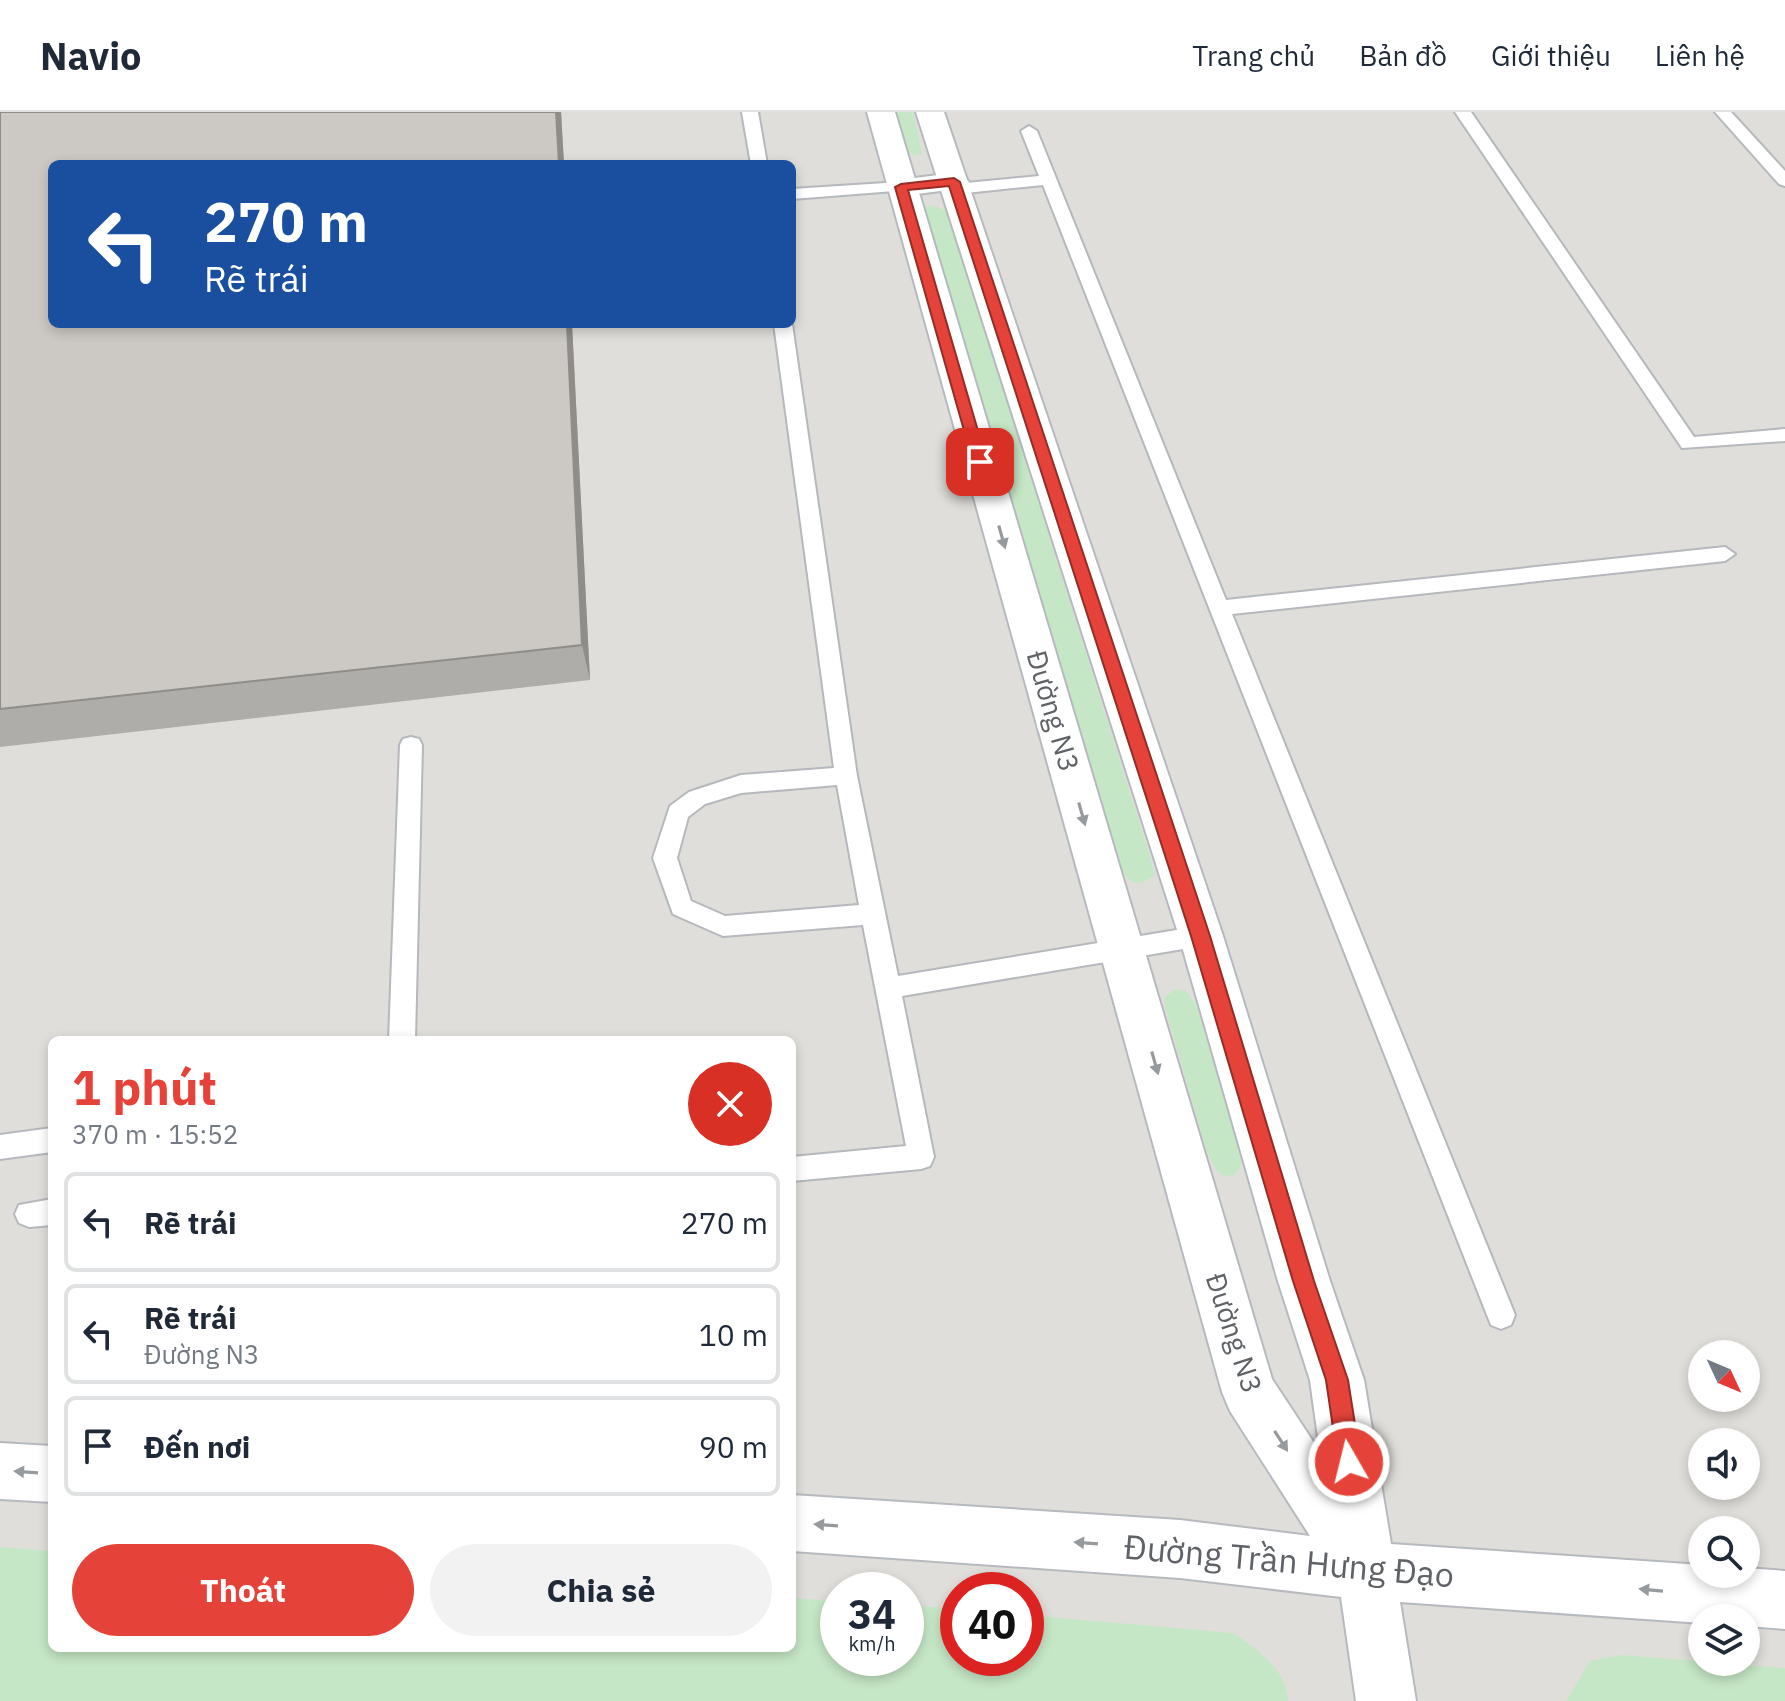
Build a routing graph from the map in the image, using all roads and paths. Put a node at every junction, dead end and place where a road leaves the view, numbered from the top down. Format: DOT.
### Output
graph roads {
  1 [pos="750,112"];
  2 [pos="881,112"];
  3 [pos="930,112"];
  4 [pos="1463,112"];
  5 [pos="1723,112"];
  6 [pos="1029,131"];
  7 [pos="758,160"];
  8 [pos="1048,180"];
  9 [pos="1785,181"];
  10 [pos="955,186"];
  11 [pos="901,187"];
  12 [pos="796,194"];
  13 [pos="784,328"];
  14 [pos="1785,435"];
  15 [pos="1725,554"];
  16 [pos="1219,608"];
  17 [pos="411,745"];
  18 [pos="846,776"];
  19 [pos="873,914"];
  20 [pos="1201,936"];
  21 [pos="1122,949"];
  22 [pos="888,988"];
  23 [pos="402,1036"];
  24 [pos="48,1141"];
  25 [pos="0,1147"];
  26 [pos="796,1169"];
  27 [pos="1501,1315"];
  28 [pos="0,1471"];
  29 [pos="48,1474"];
  30 [pos="796,1523"];
  31 [pos="1365,1571"];
  32 [pos="1785,1600"];
  33 [pos="1386,1701"];
  1 -- 7 [label="lane"];
  2 -- 11 [label="street, Đường N3"];
  3 -- 10 [label="street"];
  4 -- 14 [label="lane"];
  5 -- 9 [label="lane"];
  6 -- 8 [label="lane"];
  8 -- 10 [label="lane"];
  8 -- 16 [label="lane"];
  10 -- 11 [label="street"];
  10 -- 20 [label="street"];
  11 -- 12 [label="lane"];
  11 -- 21 [label="street, Đường N3, one-way"];
  13 -- 18 [label="lane"];
  15 -- 16 [label="lane"];
  16 -- 27 [label="lane"];
  17 -- 23 [label="lane"];
  18 -- 19 [label="lane"];
  18 -- 19 [label="lane"];
  19 -- 22 [label="lane"];
  20 -- 21 [label="lane"];
  20 -- 31 [label="street"];
  21 -- 22 [label="lane"];
  21 -- 31 [label="street, Đường N3, one-way"];
  22 -- 26 [label="lane"];
  24 -- 25 [label="lane"];
  29 -- 28 [label="street, one-way"];
  31 -- 30 [label="street, Đường Trần Hưng Đạo, one-way"];
  32 -- 31 [label="street, Đường Trần Hưng Đạo, one-way"];
  31 -- 33 [label="street"];
}
